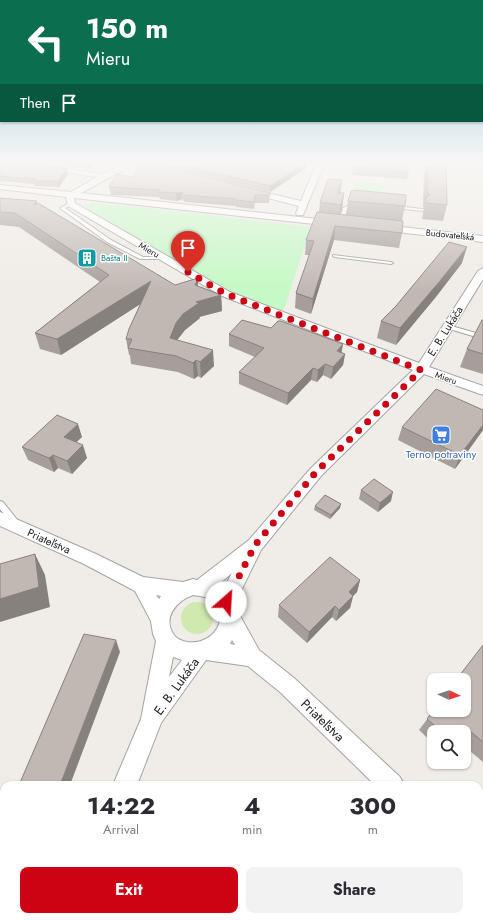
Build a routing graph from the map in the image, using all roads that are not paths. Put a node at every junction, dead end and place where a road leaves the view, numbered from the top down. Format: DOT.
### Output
graph roads {
  1 [pos="78,205"];
  2 [pos="127,205"];
  3 [pos="303,205"];
  4 [pos="352,205"];
  5 [pos="387,206"];
  6 [pos="423,210"];
  7 [pos="297,220"];
  8 [pos="345,224"];
  9 [pos="373,227"];
  10 [pos="482,241"];
  11 [pos="335,256"];
  12 [pos="392,263"];
  13 [pos="483,271"];
  14 [pos="448,327"];
  15 [pos="483,338"];
  16 [pos="421,370"];
  17 [pos="483,391"];
  18 [pos="0,504"];
  19 [pos="0,520"];
  20 [pos="18,528"];
  21 [pos="255,545"];
  22 [pos="140,585"];
  23 [pos="201,587"];
  24 [pos="182,590"];
  25 [pos="228,611"];
  26 [pos="160,619"];
  27 [pos="166,639"];
  28 [pos="203,651"];
  29 [pos="252,657"];
  30 [pos="152,719"];
  31 [pos="127,781"];
  32 [pos="388,781"];
  1 -- 16 [label="street, Mieru"];
  2 -- 7 [label="street"];
  3 -- 7 [label="street"];
  4 -- 8 [label="lane"];
  5 -- 6 [label="lane"];
  7 -- 8 [label="street"];
  9 -- 10 [label="street, Budovateľská"];
  11 -- 12 [label="lane"];
  13 -- 14 [label="street, E. B. Lukáča"];
  14 -- 15 [label="lane"];
  14 -- 16 [label="street, E. B. Lukáča"];
  16 -- 17 [label="street, Mieru"];
  16 -- 21 [label="street, E. B. Lukáča"];
  18 -- 20 [label="lane"];
  19 -- 20 [label="street, Priateľstva"];
  20 -- 22 [label="street, Priateľstva"];
  21 -- 23 [label="street, E. B. Lukáča"];
  21 -- 25 [label="street, E. B. Lukáča"];
  22 -- 24 [label="street, Priateľstva"];
  22 -- 26 [label="street"];
  23 -- 24 [label="street"];
  23 -- 25 [label="street"];
  24 -- 26 [label="street"];
  25 -- 28 [label="street"];
  25 -- 29 [label="street, Priateľstva"];
  26 -- 27 [label="street"];
  27 -- 28 [label="street"];
  27 -- 30 [label="street, E. B. Lukáča"];
  28 -- 29 [label="street"];
  28 -- 30 [label="street, E. B. Lukáča"];
  29 -- 32 [label="street, Priateľstva"];
  30 -- 31 [label="street, E. B. Lukáča"];
}
